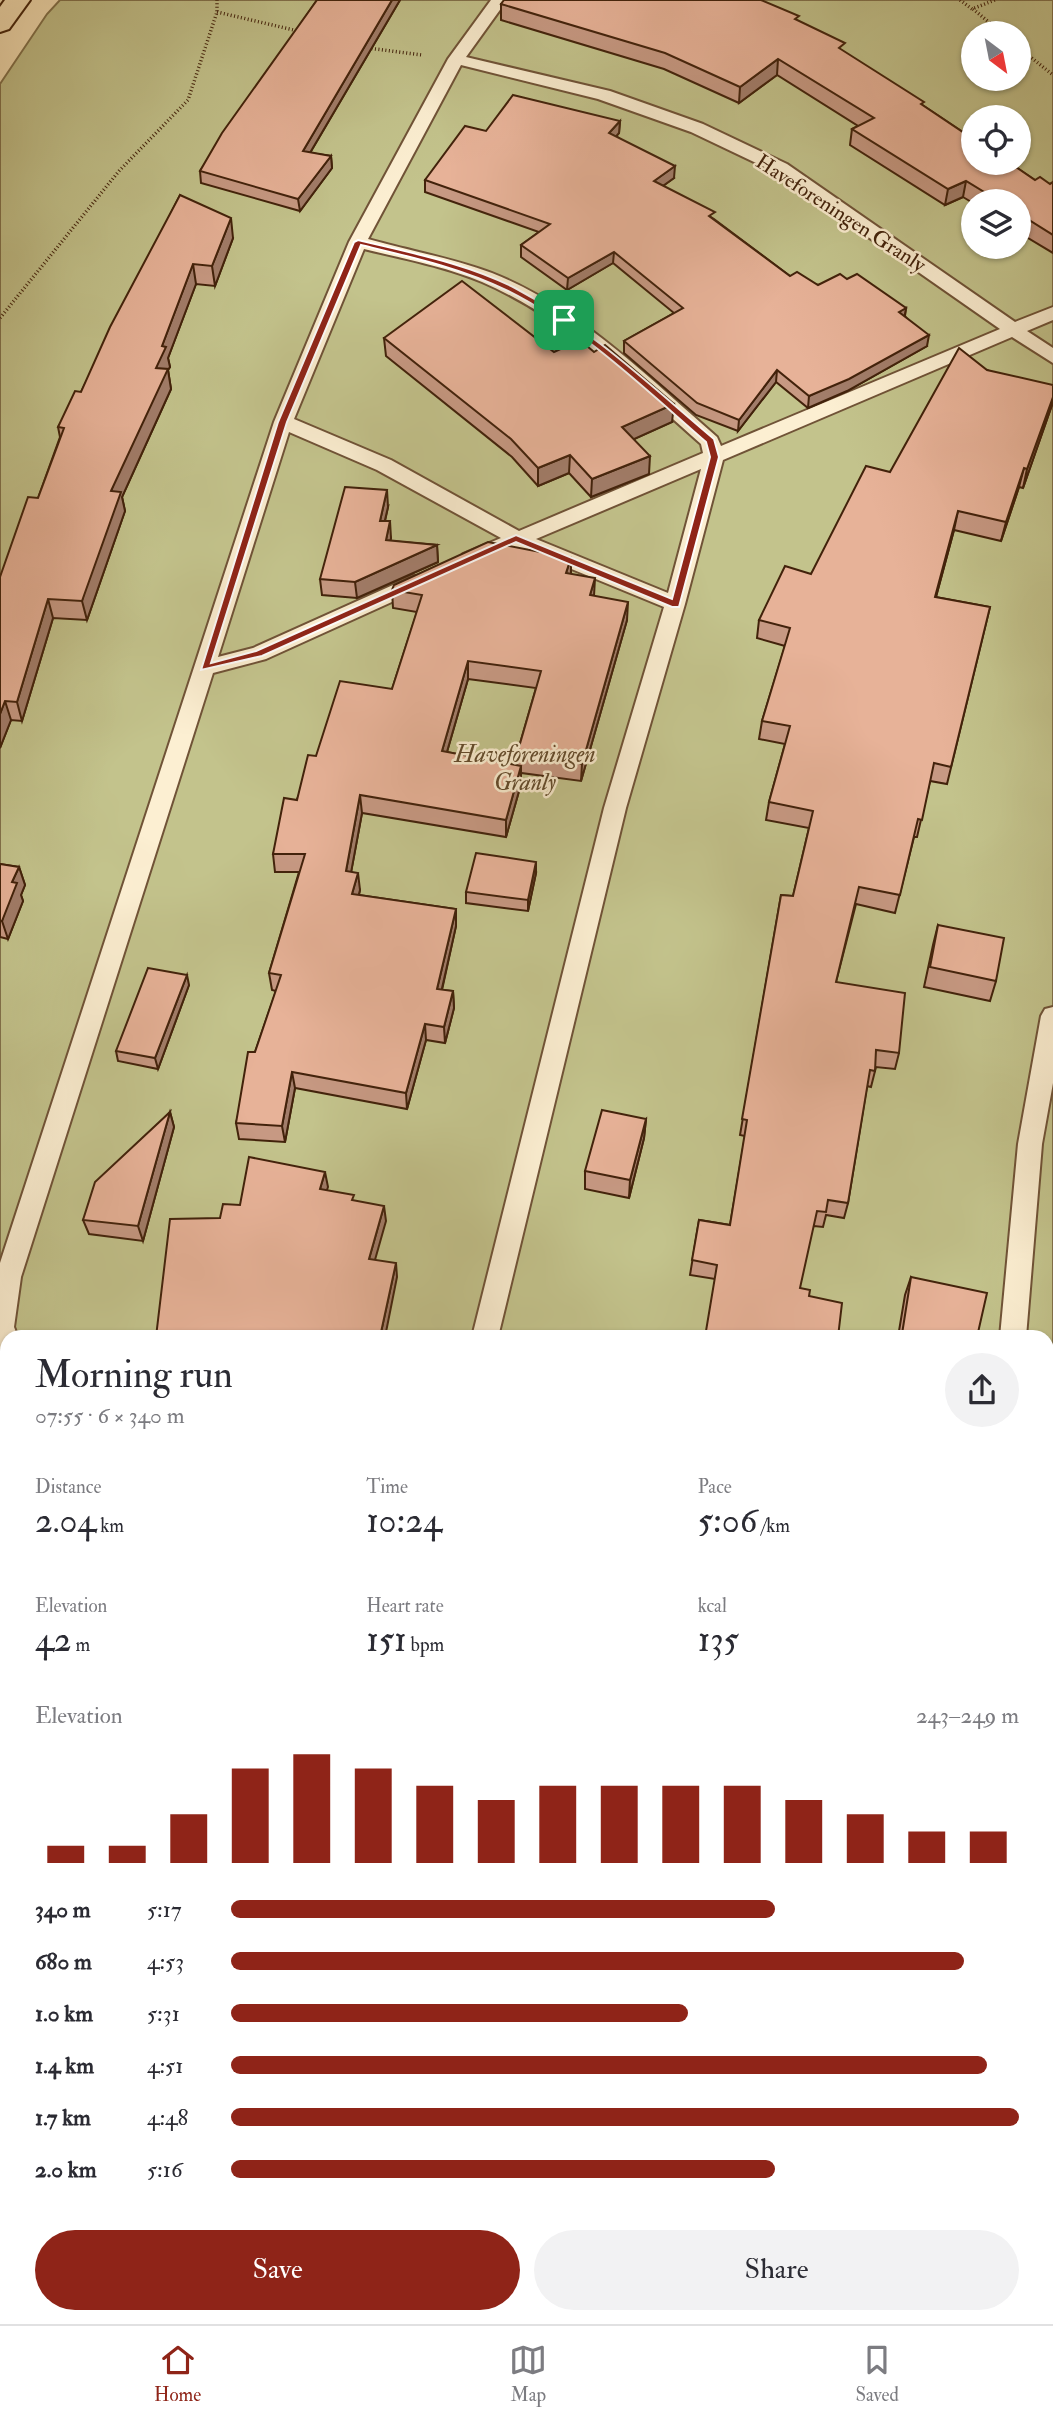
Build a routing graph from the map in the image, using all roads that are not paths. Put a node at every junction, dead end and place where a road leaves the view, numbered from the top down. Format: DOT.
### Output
graph roads {
  1 [pos="18,0"];
  2 [pos="499,0"];
  3 [pos="0,24"];
  4 [pos="456,59"];
  5 [pos="358,242"];
  6 [pos="1053,313"];
  7 [pos="1014,330"];
  8 [pos="1053,357"];
  9 [pos="283,422"];
  10 [pos="714,457"];
  11 [pos="516,538"];
  12 [pos="676,604"];
  13 [pos="204,668"];
  14 [pos="1053,1016"];
  15 [pos="2,1330"];
  16 [pos="487,1330"];
  17 [pos="1014,1330"];
  1 -- 3 [label="highway"];
  2 -- 4 [label="lane"];
  4 -- 5 [label="lane"];
  4 -- 7 [label="lane, Haveforeningen Granly"];
  5 -- 9 [label="lane"];
  5 -- 10 [label="lane"];
  6 -- 7 [label="lane"];
  7 -- 8 [label="lane, Haveforeningen Granly"];
  7 -- 10 [label="lane"];
  9 -- 11 [label="lane"];
  9 -- 13 [label="lane"];
  10 -- 11 [label="lane"];
  10 -- 12 [label="lane"];
  11 -- 12 [label="lane"];
  11 -- 13 [label="lane"];
  12 -- 16 [label="lane"];
  13 -- 15 [label="lane"];
  14 -- 17 [label="lane"];
}
